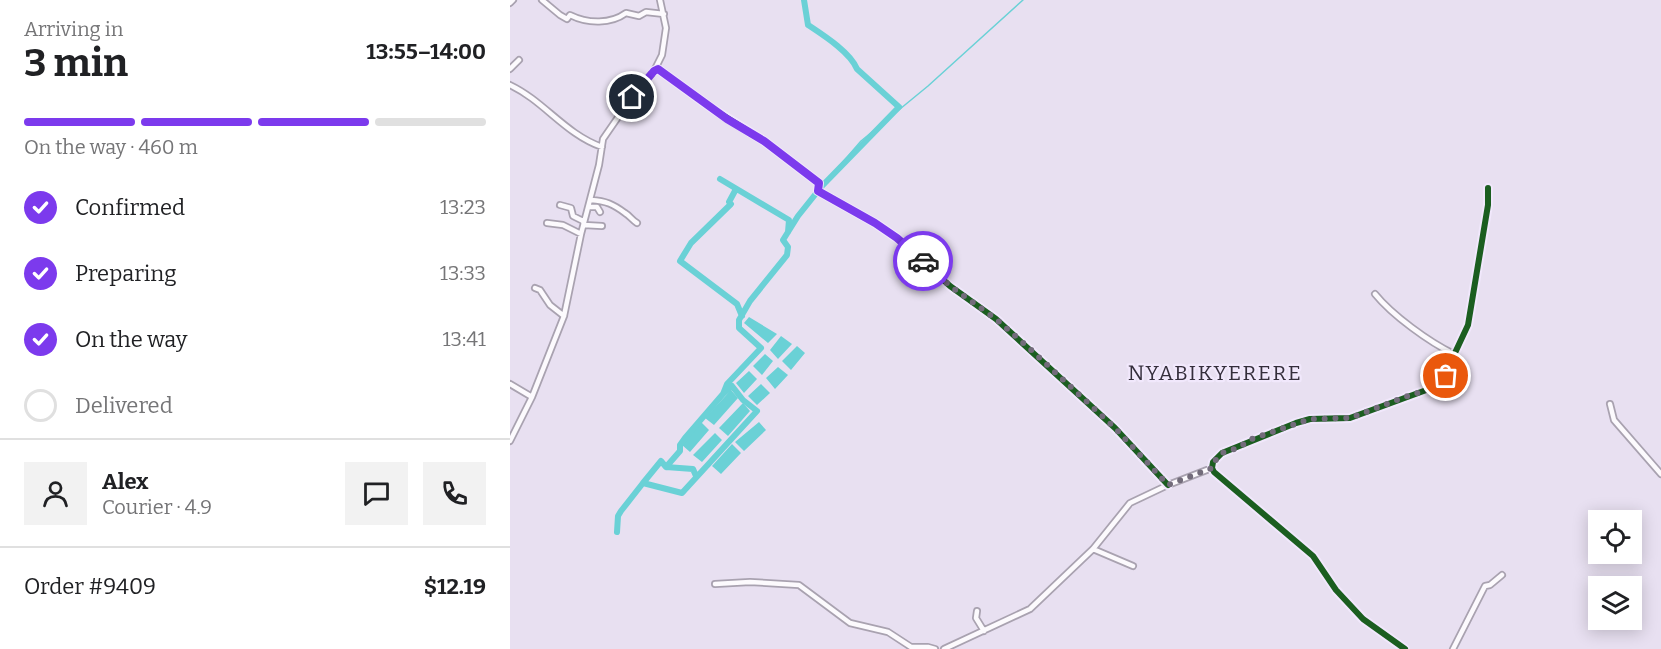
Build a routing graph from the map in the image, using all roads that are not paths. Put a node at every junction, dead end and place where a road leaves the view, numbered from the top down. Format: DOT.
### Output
graph roads {
  1 [pos="543,0"];
  2 [pos="660,0"];
  3 [pos="664,14"];
  4 [pos="519,60"];
  5 [pos="510,69"];
  6 [pos="654,71"];
  7 [pos="510,85"];
  8 [pos="602,147"];
  9 [pos="1488,188"];
  10 [pos="591,200"];
  11 [pos="560,205"];
  12 [pos="589,207"];
  13 [pos="600,212"];
  14 [pos="547,223"];
  15 [pos="637,223"];
  16 [pos="584,225"];
  17 [pos="602,226"];
  18 [pos="581,234"];
  19 [pos="535,288"];
  20 [pos="1375,294"];
  21 [pos="564,316"];
  22 [pos="1454,354"];
  23 [pos="510,384"];
  24 [pos="531,397"];
  25 [pos="1610,404"];
  26 [pos="510,420"];
  27 [pos="517,425"];
  28 [pos="510,441"];
  29 [pos="1212,468"];
  30 [pos="1661,474"];
  31 [pos="1168,485"];
  32 [pos="1094,549"];
  33 [pos="1133,566"];
  34 [pos="1502,575"];
  35 [pos="715,584"];
  36 [pos="977,611"];
  37 [pos="984,631"];
  38 [pos="934,649"];
  39 [pos="944,649"];
  40 [pos="1405,649"];
  41 [pos="1453,649"];
  1 -- 3 [label="street"];
  2 -- 3 [label="street"];
  3 -- 6 [label="street"];
  4 -- 5 [label="street"];
  6 -- 8 [label="street"];
  6 -- 31 [label="street"];
  7 -- 8 [label="street"];
  8 -- 10 [label="street"];
  9 -- 22 [label="street"];
  10 -- 12 [label="street"];
  10 -- 15 [label="street"];
  11 -- 16 [label="street"];
  12 -- 13 [label="street"];
  12 -- 16 [label="street"];
  14 -- 18 [label="street"];
  16 -- 17 [label="street"];
  16 -- 18 [label="street"];
  18 -- 21 [label="street"];
  19 -- 21 [label="street"];
  20 -- 22 [label="street"];
  21 -- 24 [label="street"];
  22 -- 29 [label="street"];
  23 -- 24 [label="street"];
  24 -- 27 [label="street"];
  25 -- 30 [label="street"];
  26 -- 27 [label="street"];
  27 -- 28 [label="street"];
  29 -- 31 [label="street"];
  29 -- 40 [label="street"];
  31 -- 32 [label="street"];
  32 -- 33 [label="street"];
  32 -- 37 [label="street"];
  34 -- 41 [label="street"];
  35 -- 38 [label="street"];
  36 -- 37 [label="street"];
  37 -- 39 [label="street"];
}
